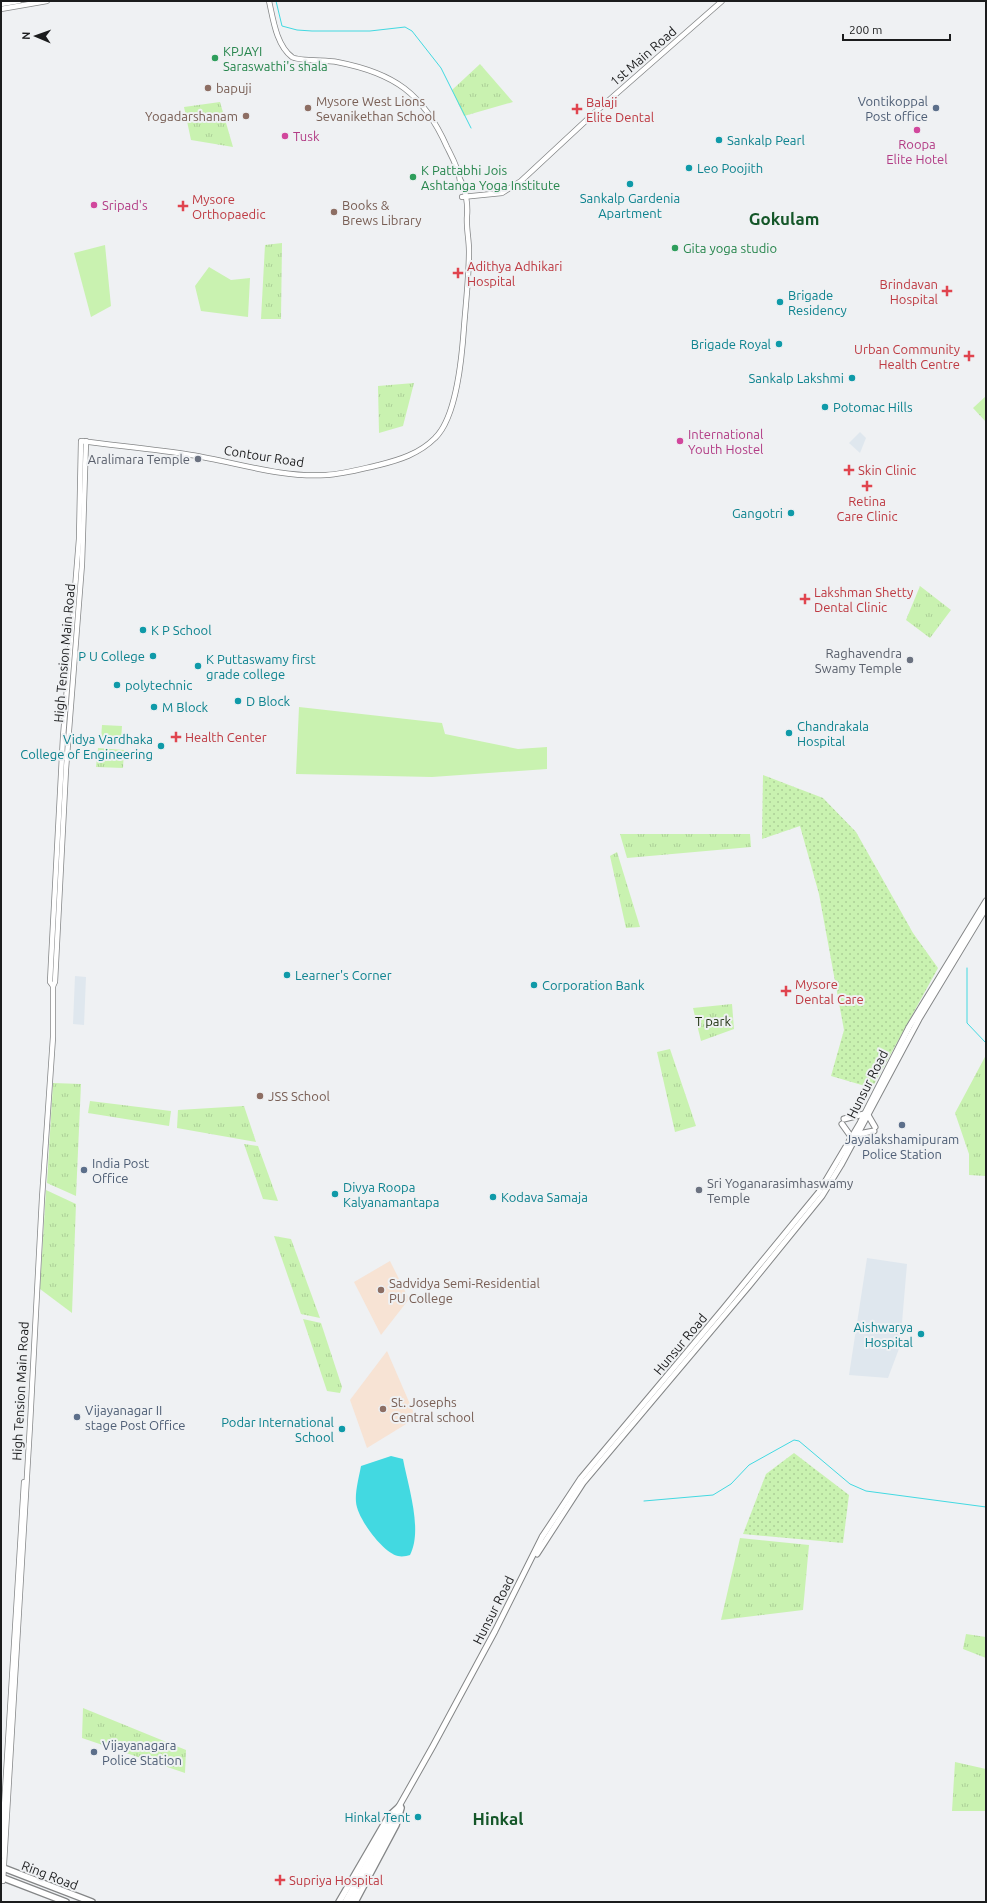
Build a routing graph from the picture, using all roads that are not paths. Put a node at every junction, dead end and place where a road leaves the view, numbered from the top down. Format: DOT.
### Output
graph roads {
  1 [pos="19,1"];
  2 [pos="47,1"];
  3 [pos="269,1"];
  4 [pos="722,1"];
  5 [pos="1,4"];
  6 [pos="1,9"];
  7 [pos="464,198"];
  8 [pos="83,441"];
  9 [pos="986,901"];
  10 [pos="986,908"];
  11 [pos="53,986"];
  12 [pos="866,1115"];
  13 [pos="858,1134"];
  14 [pos="852,1138"];
  15 [pos="35,1316"];
  16 [pos="398,1808"];
  17 [pos="392,1822"];
  18 [pos="1,1856"];
  19 [pos="3,1866"];
  20 [pos="3,1878"];
  21 [pos="66,1902"];
  22 [pos="92,1902"];
  23 [pos="339,1902"];
  24 [pos="345,1902"];
  25 [pos="350,1902"];
  26 [pos="355,1902"];
  1 -- 5 [label="main road"];
  2 -- 6 [label="main road"];
  3 -- 7 [label="main road, Contour Road"];
  4 -- 7 [label="main road, 1st Main Road"];
  7 -- 8 [label="main road, Contour Road"];
  8 -- 11 [label="main road, High Tension Main Road"];
  8 -- 11 [label="main road"];
  9 -- 12 [label="main road, Hunsur Road"];
  10 -- 12 [label="main road"];
  11 -- 15 [label="main road"];
  12 -- 13 [label="main road"];
  12 -- 13 [label="main road"];
  12 -- 14 [label="main road, Hunsur Road"];
  12 -- 14 [label="main road"];
  13 -- 16 [label="main road"];
  14 -- 16 [label="main road, Hunsur Road"];
  15 -- 18 [label="main road, High Tension Main Road"];
  15 -- 19 [label="main road, High Tension Main Road"];
  16 -- 17 [label="main road"];
  16 -- 23 [label="highway"];
  16 -- 26 [label="highway"];
  17 -- 24 [label="main road"];
  17 -- 25 [label="main road"];
  19 -- 20 [label="main road, High Tension Main Road"];
  19 -- 22 [label="highway, Ring Road"];
  20 -- 21 [label="highway, Ring Road"];
}
